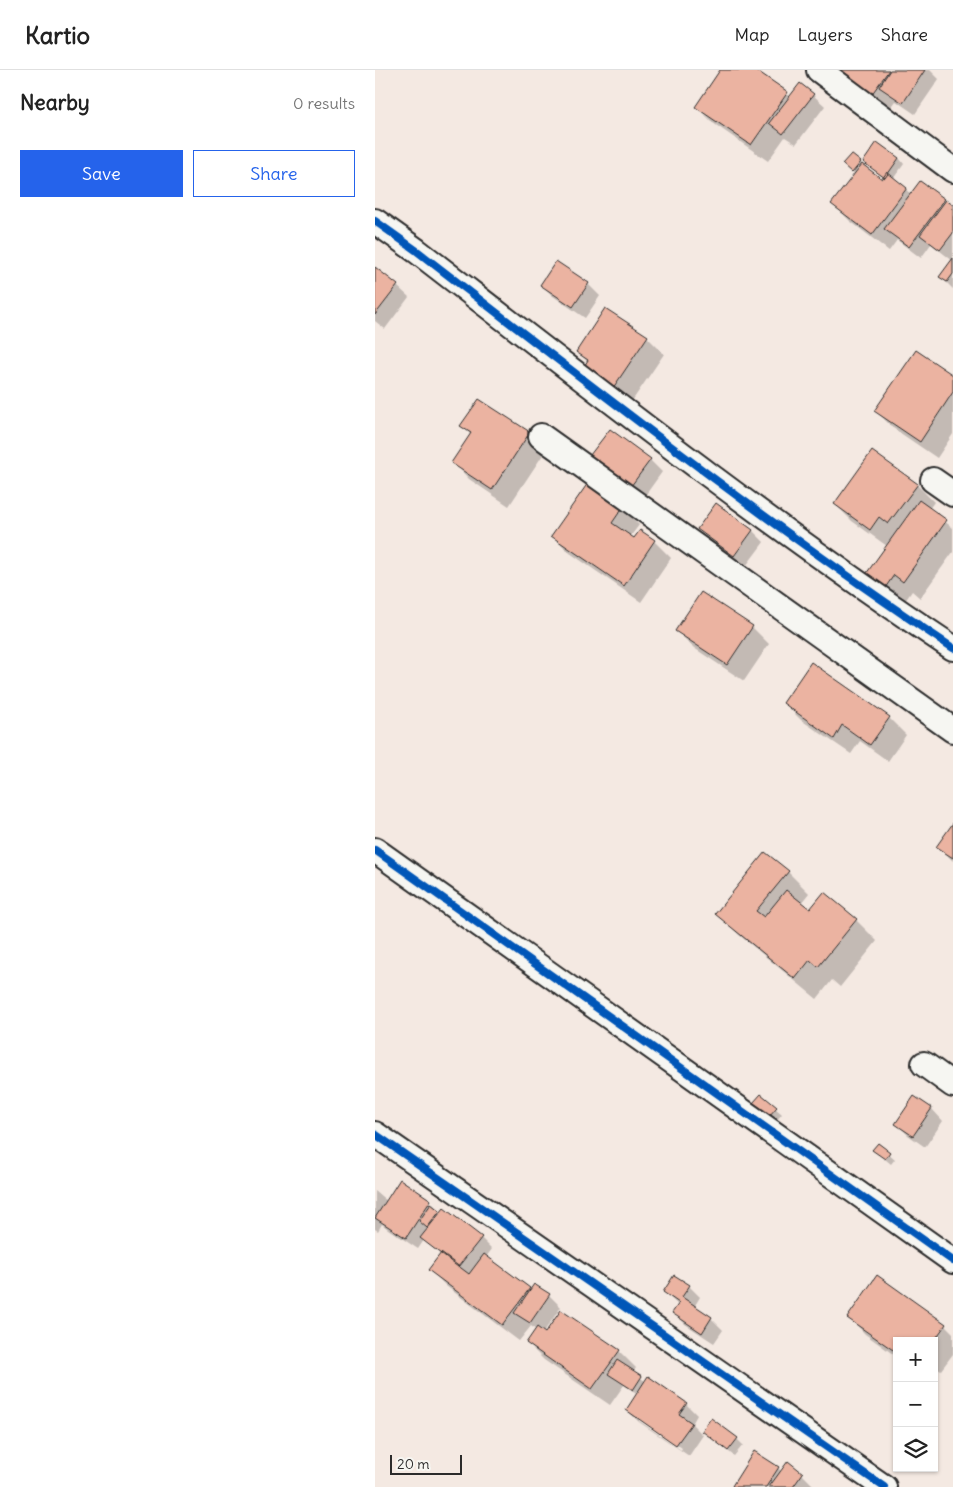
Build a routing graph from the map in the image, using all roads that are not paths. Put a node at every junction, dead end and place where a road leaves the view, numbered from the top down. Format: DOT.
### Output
graph roads {
  1 [pos="819,70"];
  2 [pos="953,170"];
  3 [pos="375,221"];
  4 [pos="541,436"];
  5 [pos="933,480"];
  6 [pos="953,494"];
  7 [pos="953,648"];
  8 [pos="953,730"];
  9 [pos="375,850"];
  10 [pos="924,1064"];
  11 [pos="953,1085"];
  12 [pos="375,1134"];
  13 [pos="953,1261"];
  14 [pos="884,1487"];
  1 -- 2 [label="street"];
  3 -- 7 [label="street"];
  4 -- 8 [label="street"];
  5 -- 6 [label="street"];
  9 -- 13 [label="street"];
  10 -- 11 [label="street"];
  12 -- 14 [label="street"];
}
